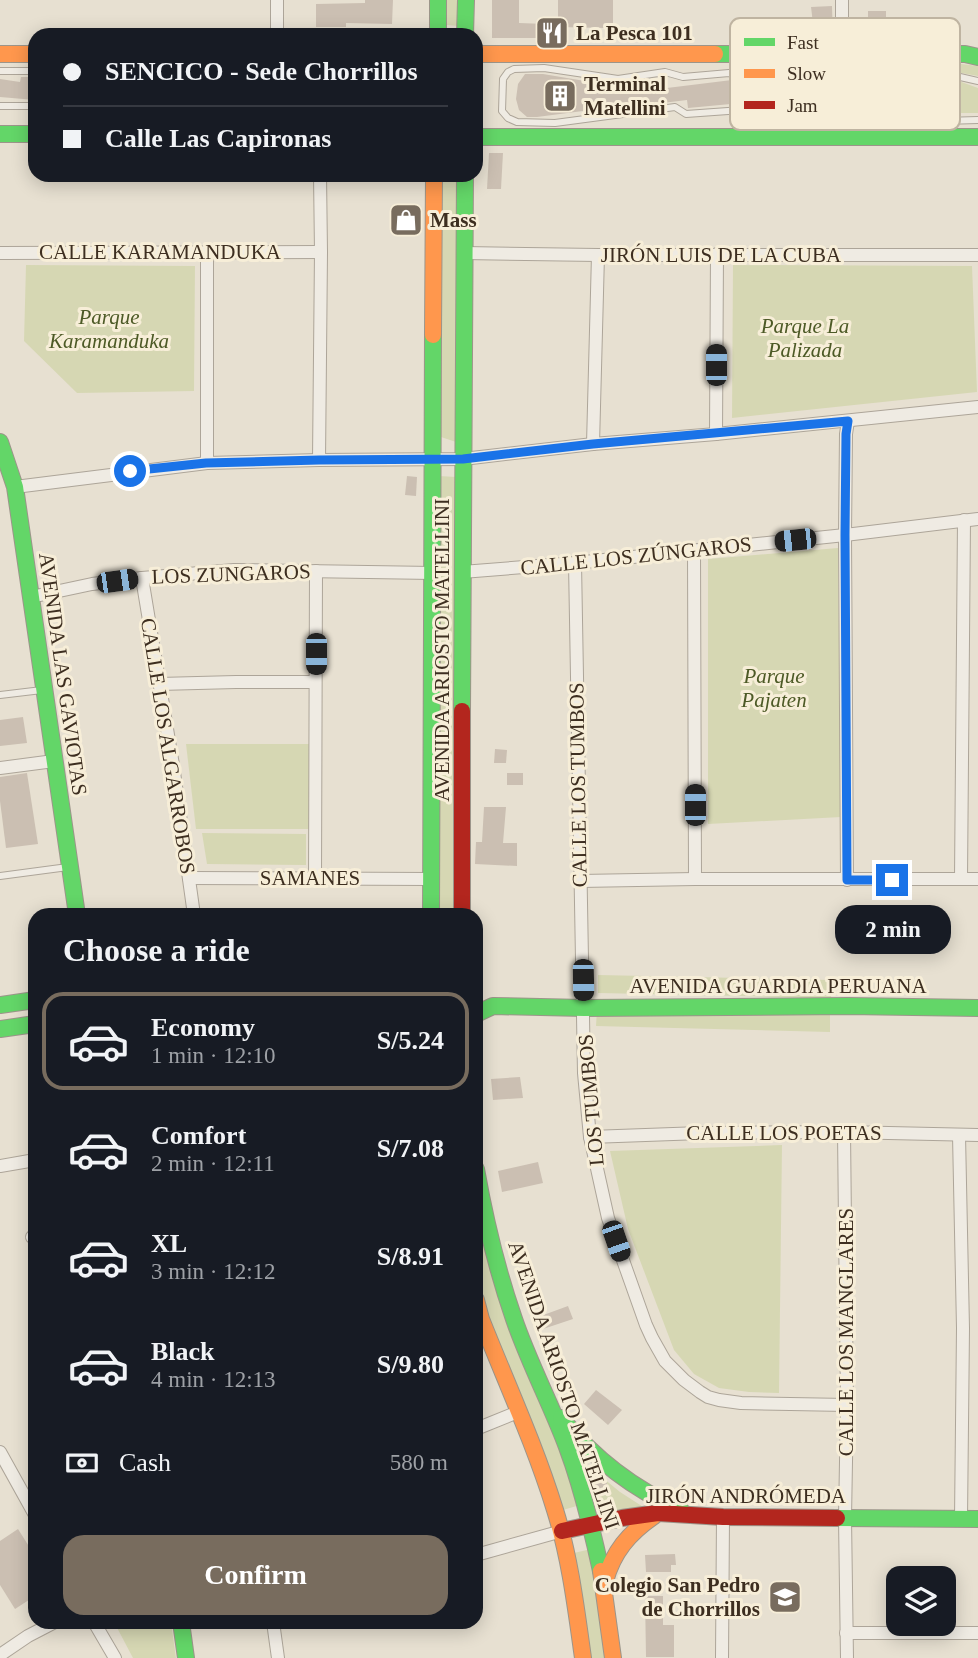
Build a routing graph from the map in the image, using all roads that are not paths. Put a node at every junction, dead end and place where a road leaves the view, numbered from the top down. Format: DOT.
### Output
graph roads {
  1 [pos="277,0"];
  2 [pos="438,0"];
  3 [pos="466,0"];
  4 [pos="842,0"];
  5 [pos="842,18"];
  6 [pos="277,28"];
  7 [pos="438,28"];
  8 [pos="466,28"];
  9 [pos="0,54"];
  10 [pos="28,54"];
  11 [pos="483,54"];
  12 [pos="730,54"];
  13 [pos="0,71"];
  14 [pos="28,71"];
  15 [pos="730,73"];
  16 [pos="960,77"];
  17 [pos="978,81"];
  18 [pos="0,106"];
  19 [pos="28,106"];
  20 [pos="730,111"];
  21 [pos="960,120"];
  22 [pos="978,120"];
  23 [pos="830,130"];
  24 [pos="0,134"];
  25 [pos="28,134"];
  26 [pos="483,137"];
  27 [pos="819,137"];
  28 [pos="978,137"];
  29 [pos="320,182"];
  30 [pos="434,182"];
  31 [pos="465,182"];
  32 [pos="321,252"];
  33 [pos="0,253"];
  34 [pos="207,253"];
  35 [pos="464,253"];
  36 [pos="717,254"];
  37 [pos="598,255"];
  38 [pos="978,255"];
  39 [pos="978,407"];
  40 [pos="848,421"];
  41 [pos="716,434"];
  42 [pos="0,442"];
  43 [pos="593,444"];
  44 [pos="463,459"];
  45 [pos="319,460"];
  46 [pos="432,460"];
  47 [pos="206,463"];
  48 [pos="15,486"];
  49 [pos="978,519"];
  50 [pos="964,520"];
  51 [pos="845,535"];
  52 [pos="694,550"];
  53 [pos="575,563"];
  54 [pos="316,571"];
  55 [pos="462,572"];
  56 [pos="433,573"];
  57 [pos="142,578"];
  58 [pos="31,597"];
  59 [pos="315,682"];
  60 [pos="159,684"];
  61 [pos="44,690"];
  62 [pos="0,695"];
  63 [pos="54,761"];
  64 [pos="0,768"];
  65 [pos="70,867"];
  66 [pos="0,876"];
  67 [pos="189,878"];
  68 [pos="315,878"];
  69 [pos="430,879"];
  70 [pos="695,879"];
  71 [pos="961,879"];
  72 [pos="978,879"];
  73 [pos="847,880"];
  74 [pos="580,881"];
  75 [pos="76,908"];
  76 [pos="193,908"];
  77 [pos="431,908"];
  78 [pos="462,908"];
  79 [pos="28,1001"];
  80 [pos="483,1001"];
  81 [pos="0,1005"];
  82 [pos="493,1006"];
  83 [pos="584,1008"];
  84 [pos="978,1008"];
  85 [pos="483,1011"];
  86 [pos="28,1025"];
  87 [pos="0,1029"];
  88 [pos="844,1132"];
  89 [pos="959,1135"];
  90 [pos="978,1135"];
  91 [pos="590,1136"];
  92 [pos="28,1161"];
  93 [pos="0,1166"];
  94 [pos="483,1206"];
  95 [pos="483,1324"];
  96 [pos="549,1401"];
  97 [pos="847,1405"];
  98 [pos="518,1412"];
  99 [pos="483,1426"];
  100 [pos="0,1452"];
  101 [pos="28,1503"];
  102 [pos="659,1513"];
  103 [pos="691,1514"];
  104 [pos="723,1517"];
  105 [pos="845,1518"];
  106 [pos="961,1519"];
  107 [pos="978,1519"];
  108 [pos="592,1524"];
  109 [pos="562,1531"];
  110 [pos="483,1553"];
  111 [pos="604,1588"];
  112 [pos="42,1629"];
  113 [pos="98,1629"];
  114 [pos="182,1629"];
  115 [pos="275,1629"];
  116 [pos="846,1633"];
  117 [pos="978,1633"];
  118 [pos="0,1655"];
  119 [pos="115,1658"];
  120 [pos="186,1658"];
  121 [pos="278,1658"];
  122 [pos="583,1658"];
  123 [pos="613,1658"];
  124 [pos="722,1658"];
  125 [pos="847,1658"];
  1 -- 6 [label="street"];
  2 -- 7 [label="main road"];
  3 -- 8 [label="main road"];
  4 -- 5 [label="street"];
  9 -- 10 [label="main road"];
  11 -- 12 [label="main road"];
  13 -- 14 [label="lane"];
  15 -- 20 [label="lane"];
  16 -- 17 [label="lane"];
  18 -- 19 [label="lane"];
  21 -- 22 [label="lane"];
  23 -- 27 [label="lane"];
  24 -- 25 [label="main road"];
  26 -- 27 [label="main road"];
  27 -- 28 [label="main road"];
  29 -- 32 [label="street"];
  30 -- 46 [label="main road, AVENIDA ARIOSTO MATELLINI"];
  31 -- 35 [label="main road, AVENIDA ARIOSTO MATELLINI"];
  32 -- 34 [label="street, CALLE KARAMANDUKA"];
  32 -- 45 [label="street"];
  33 -- 34 [label="street, CALLE KARAMANDUKA"];
  34 -- 47 [label="street"];
  35 -- 37 [label="street, JIRÓN LUIS DE LA CUBA"];
  35 -- 44 [label="main road, AVENIDA ARIOSTO MATELLINI"];
  36 -- 37 [label="street, JIRÓN LUIS DE LA CUBA"];
  36 -- 38 [label="street, JIRÓN LUIS DE LA CUBA"];
  36 -- 41 [label="street"];
  37 -- 43 [label="street"];
  39 -- 40 [label="street"];
  40 -- 41 [label="street"];
  40 -- 51 [label="street"];
  41 -- 43 [label="street"];
  42 -- 48 [label="main road, AVENIDA LAS GAVIOTAS"];
  43 -- 44 [label="street"];
  44 -- 46 [label="street"];
  44 -- 55 [label="main road, AVENIDA ARIOSTO MATELLINI"];
  45 -- 46 [label="street"];
  45 -- 47 [label="street"];
  46 -- 56 [label="main road, AVENIDA ARIOSTO MATELLINI"];
  47 -- 48 [label="street"];
  48 -- 58 [label="main road, AVENIDA LAS GAVIOTAS"];
  49 -- 50 [label="street, CALLE LOS ZÚNGAROS"];
  50 -- 51 [label="street, CALLE LOS ZÚNGAROS"];
  50 -- 71 [label="street"];
  51 -- 52 [label="street, CALLE LOS ZÚNGAROS"];
  51 -- 73 [label="street"];
  52 -- 53 [label="street, CALLE LOS ZÚNGAROS"];
  52 -- 70 [label="street"];
  53 -- 55 [label="street, CALLE LOS ZÚNGAROS"];
  53 -- 74 [label="street, CALLE LOS TUMBOS"];
  54 -- 56 [label="street, LOS ZUNGAROS"];
  54 -- 57 [label="street, LOS ZUNGAROS"];
  54 -- 59 [label="street"];
  55 -- 78 [label="main road, AVENIDA ARIOSTO MATELLINI"];
  56 -- 69 [label="main road, AVENIDA ARIOSTO MATELLINI"];
  57 -- 58 [label="street, LOS ZUNGAROS"];
  57 -- 60 [label="street, CALLE LOS ALGARROBOS"];
  58 -- 61 [label="main road, AVENIDA LAS GAVIOTAS"];
  59 -- 60 [label="street"];
  59 -- 68 [label="street"];
  60 -- 67 [label="street, CALLE LOS ALGARROBOS"];
  61 -- 62 [label="lane"];
  61 -- 63 [label="main road, AVENIDA LAS GAVIOTAS"];
  63 -- 64 [label="street"];
  63 -- 65 [label="main road, AVENIDA LAS GAVIOTAS"];
  65 -- 66 [label="lane"];
  65 -- 75 [label="main road, AVENIDA LAS GAVIOTAS"];
  67 -- 68 [label="street, SAMANES"];
  67 -- 76 [label="street, CALLE LOS ALGARROBOS"];
  68 -- 69 [label="street, SAMANES"];
  69 -- 77 [label="main road, AVENIDA ARIOSTO MATELLINI"];
  70 -- 73 [label="street"];
  70 -- 74 [label="street"];
  71 -- 72 [label="street"];
  71 -- 73 [label="street"];
  74 -- 83 [label="street, CALLE LOS TUMBOS"];
  79 -- 81 [label="main road"];
  80 -- 82 [label="main road, AVENIDA GUARDIA PERUANA"];
  82 -- 83 [label="main road, AVENIDA GUARDIA PERUANA"];
  82 -- 85 [label="main road, AVENIDA GUARDIA PERUANA"];
  83 -- 84 [label="main road, AVENIDA GUARDIA PERUANA"];
  83 -- 91 [label="street, LOS TUMBOS"];
  86 -- 87 [label="main road"];
  88 -- 89 [label="street, CALLE LOS POETAS"];
  88 -- 91 [label="street, CALLE LOS POETAS"];
  88 -- 97 [label="street, CALLE LOS MANGLARES"];
  89 -- 90 [label="street, CALLE LOS POETAS"];
  89 -- 106 [label="street"];
  91 -- 97 [label="street, LOS TUMBOS"];
  92 -- 93 [label="street"];
  94 -- 96 [label="main road, AVENIDA ARIOSTO MATELLINI"];
  95 -- 98 [label="main road"];
  96 -- 103 [label="main road"];
  96 -- 108 [label="main road, AVENIDA ARIOSTO MATELLINI"];
  97 -- 105 [label="street, CALLE LOS MANGLARES"];
  98 -- 99 [label="street"];
  98 -- 109 [label="main road"];
  100 -- 101 [label="street"];
  102 -- 103 [label="main road, JIRÓN ANDRÓMEDA"];
  102 -- 108 [label="main road, JIRÓN ANDRÓMEDA"];
  102 -- 111 [label="main road"];
  103 -- 104 [label="main road, JIRÓN ANDRÓMEDA"];
  104 -- 105 [label="main road, JIRÓN ANDRÓMEDA"];
  104 -- 124 [label="street"];
  105 -- 106 [label="main road, JIRÓN ANDRÓMEDA"];
  105 -- 116 [label="street, CALLE LOS MANGLARES"];
  106 -- 107 [label="main road, JIRÓN ANDRÓMEDA"];
  108 -- 109 [label="main road, JIRÓN ANDRÓMEDA"];
  108 -- 111 [label="main road, AVENIDA ARIOSTO MATELLINI"];
  109 -- 110 [label="street, JIRÓN ANDRÓMEDA"];
  109 -- 122 [label="main road"];
  111 -- 123 [label="main road, AVENIDA ARIOSTO MATELLINI"];
  112 -- 118 [label="street"];
  113 -- 119 [label="street"];
  114 -- 120 [label="main road"];
  115 -- 121 [label="street"];
  116 -- 117 [label="street"];
  116 -- 125 [label="street, CALLE LOS MANGLARES"];
}
